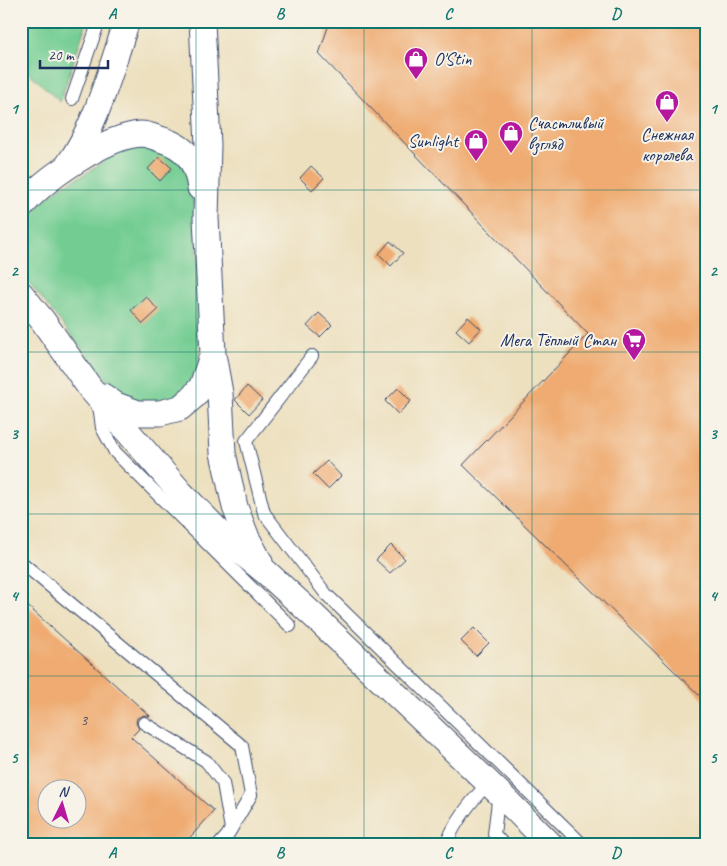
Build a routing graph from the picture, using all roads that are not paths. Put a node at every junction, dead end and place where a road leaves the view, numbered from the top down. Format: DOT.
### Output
graph roads {
  1 [pos="99,21"];
  2 [pos="126,21"];
  3 [pos="202,21"];
  4 [pos="72,99"];
  5 [pos="60,172"];
  6 [pos="21,182"];
  7 [pos="21,207"];
  8 [pos="206,218"];
  9 [pos="21,294"];
  10 [pos="213,354"];
  11 [pos="312,356"];
  12 [pos="94,392"];
  13 [pos="21,562"];
  14 [pos="266,573"];
  15 [pos="290,626"];
  16 [pos="144,723"];
  17 [pos="490,792"];
  18 [pos="231,830"];
  19 [pos="219,845"];
  20 [pos="446,845"];
  21 [pos="504,845"];
  22 [pos="551,845"];
  23 [pos="583,845"];
  1 -- 4 [label="lane"];
  2 -- 5 [label="street"];
  3 -- 8 [label="street"];
  5 -- 6 [label="street"];
  5 -- 7 [label="street"];
  5 -- 8 [label="street"];
  8 -- 10 [label="street"];
  9 -- 12 [label="street"];
  10 -- 12 [label="street"];
  10 -- 14 [label="street"];
  11 -- 23 [label="lane"];
  12 -- 14 [label="street"];
  12 -- 15 [label="lane"];
  13 -- 18 [label="lane"];
  14 -- 17 [label="street"];
  16 -- 18 [label="lane"];
  17 -- 20 [label="lane"];
  17 -- 21 [label="lane"];
  17 -- 22 [label="street"];
  18 -- 19 [label="lane"];
}
